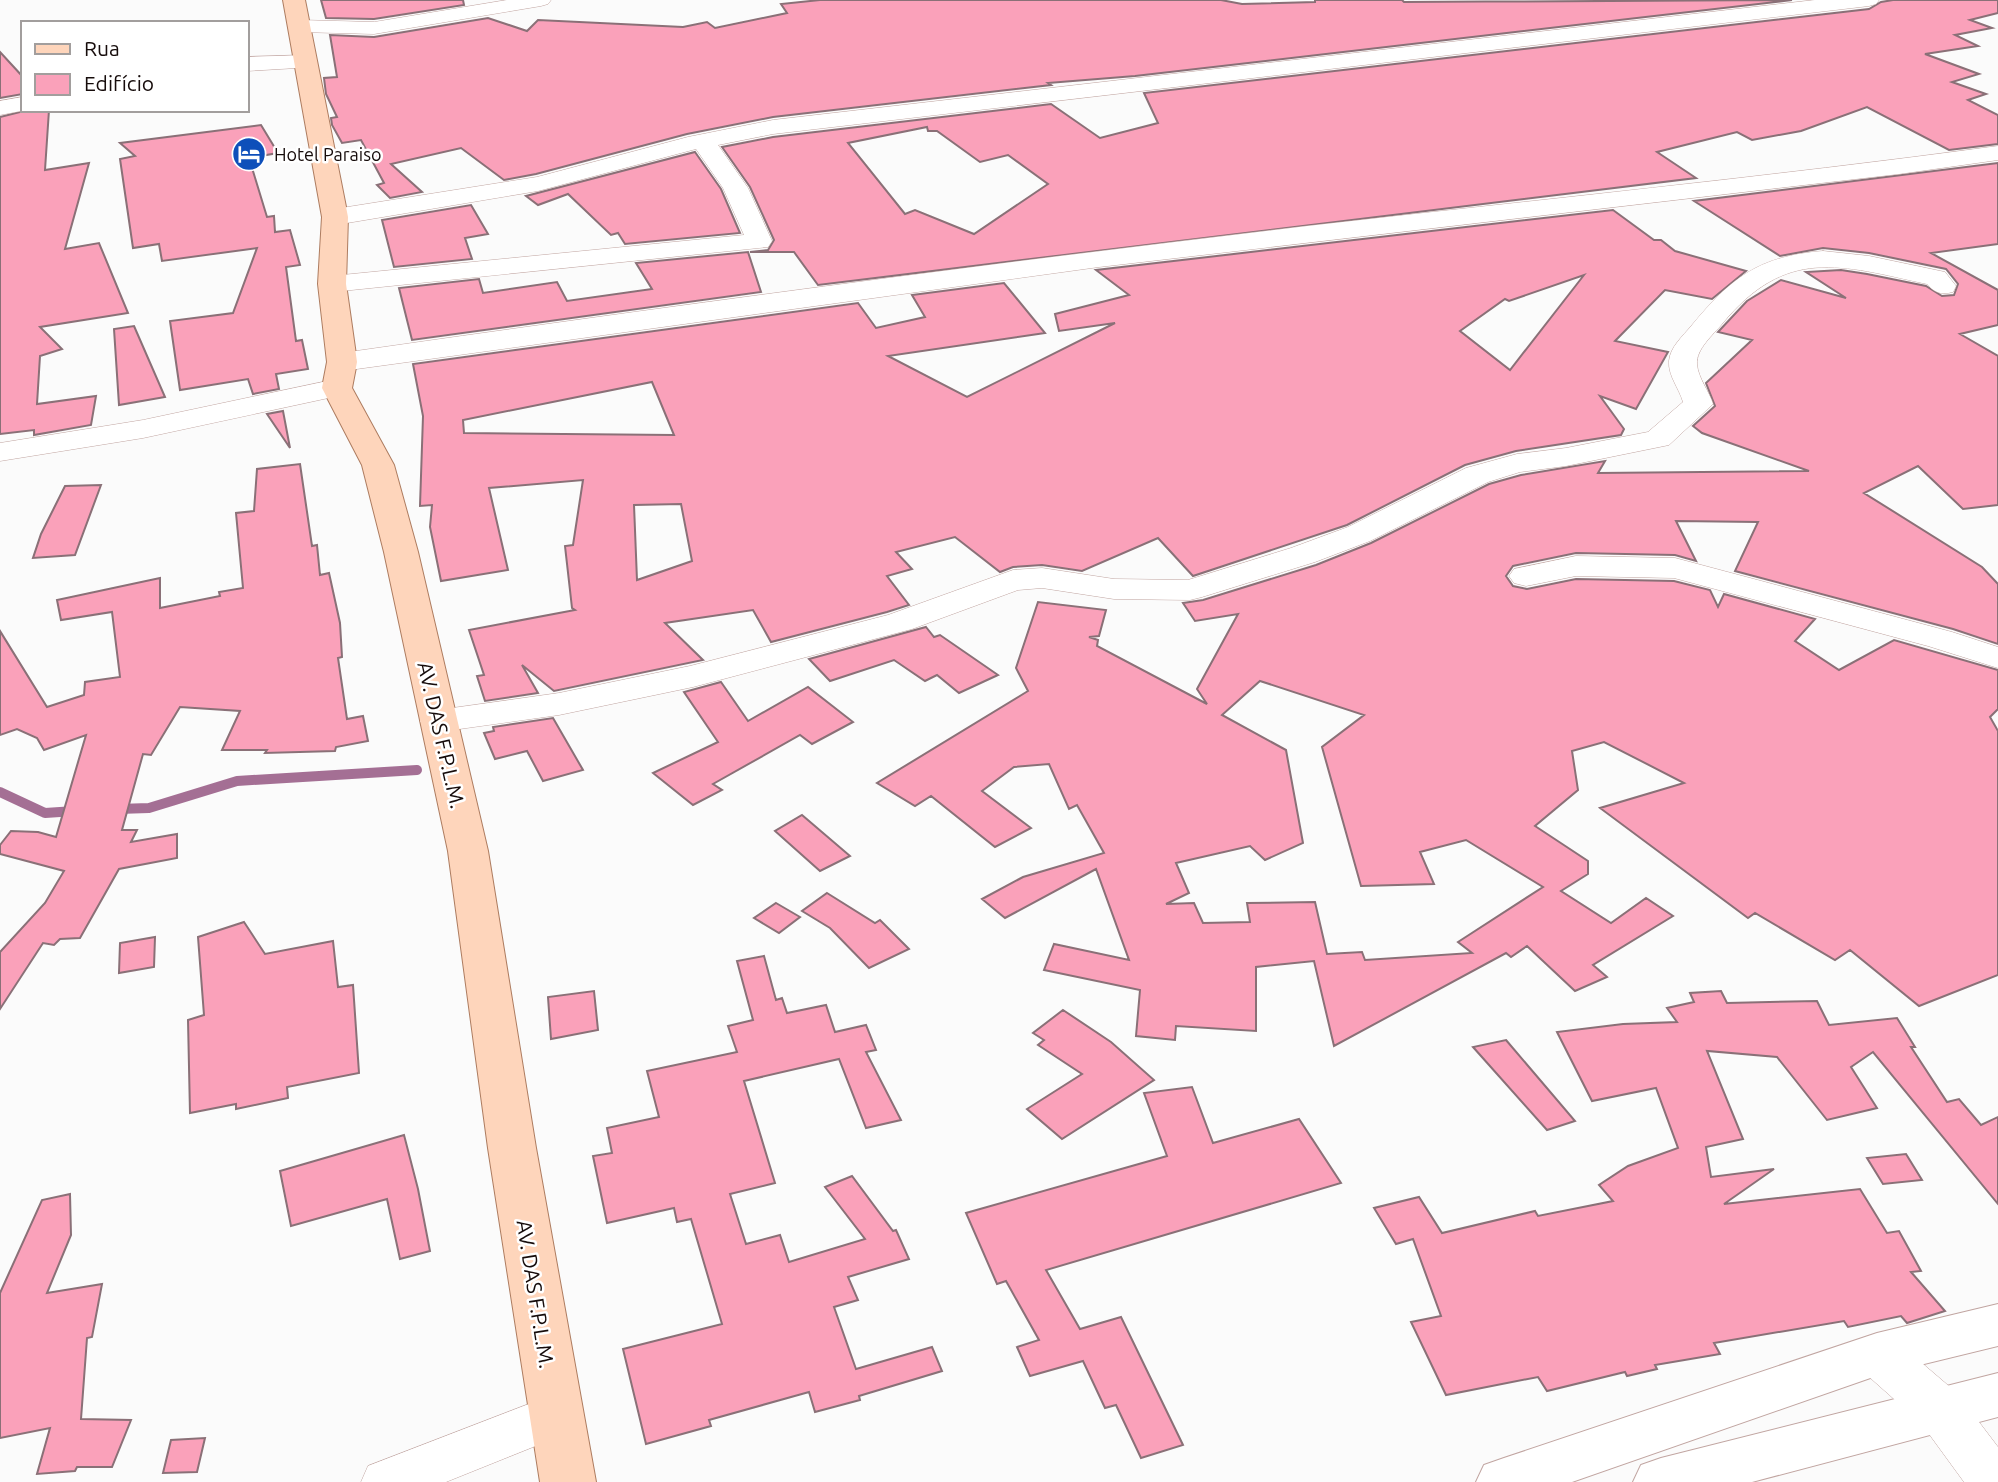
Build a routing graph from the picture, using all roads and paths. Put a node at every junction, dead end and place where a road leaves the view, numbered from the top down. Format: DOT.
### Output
graph roads {
  1 [pos="294,0"];
  2 [pos="541,0"];
  3 [pos="1869,0"];
  4 [pos="302,44"];
  5 [pos="248,64"];
  6 [pos="21,104"];
  7 [pos="0,108"];
  8 [pos="702,141"];
  9 [pos="1997,154"];
  10 [pos="335,217"];
  11 [pos="332,284"];
  12 [pos="1943,286"];
  13 [pos="340,375"];
  14 [pos="0,452"];
  15 [pos="1526,576"];
  16 [pos="1998,658"];
  17 [pos="438,721"];
  18 [pos="1998,1325"];
  19 [pos="1877,1354"];
  20 [pos="1998,1395"];
  21 [pos="1939,1408"];
  22 [pos="555,1416"];
  23 [pos="387,1482"];
  24 [pos="568,1482"];
  25 [pos="1504,1482"];
  26 [pos="1661,1482"];
  27 [pos="1994,1482"];
  1 -- 4 [label="main road, AV. DAS F.P.L.M."];
  2 -- 4 [label="street"];
  3 -- 8 [label="street"];
  4 -- 5 [label="street"];
  4 -- 10 [label="main road, AV. DAS F.P.L.M."];
  6 -- 7 [label="street"];
  8 -- 10 [label="street"];
  8 -- 11 [label="street"];
  9 -- 13 [label="street"];
  10 -- 11 [label="main road, AV. DAS F.P.L.M."];
  11 -- 13 [label="main road, AV. DAS F.P.L.M."];
  12 -- 17 [label="street"];
  13 -- 14 [label="street"];
  13 -- 17 [label="main road, AV. DAS F.P.L.M."];
  15 -- 16 [label="street"];
  17 -- 22 [label="main road, AV. DAS F.P.L.M."];
  18 -- 19 [label="street"];
  19 -- 21 [label="street"];
  19 -- 25 [label="street"];
  20 -- 21 [label="street"];
  21 -- 26 [label="street"];
  21 -- 27 [label="street"];
  22 -- 23 [label="street"];
  22 -- 24 [label="main road, AV. DAS F.P.L.M."];
}
